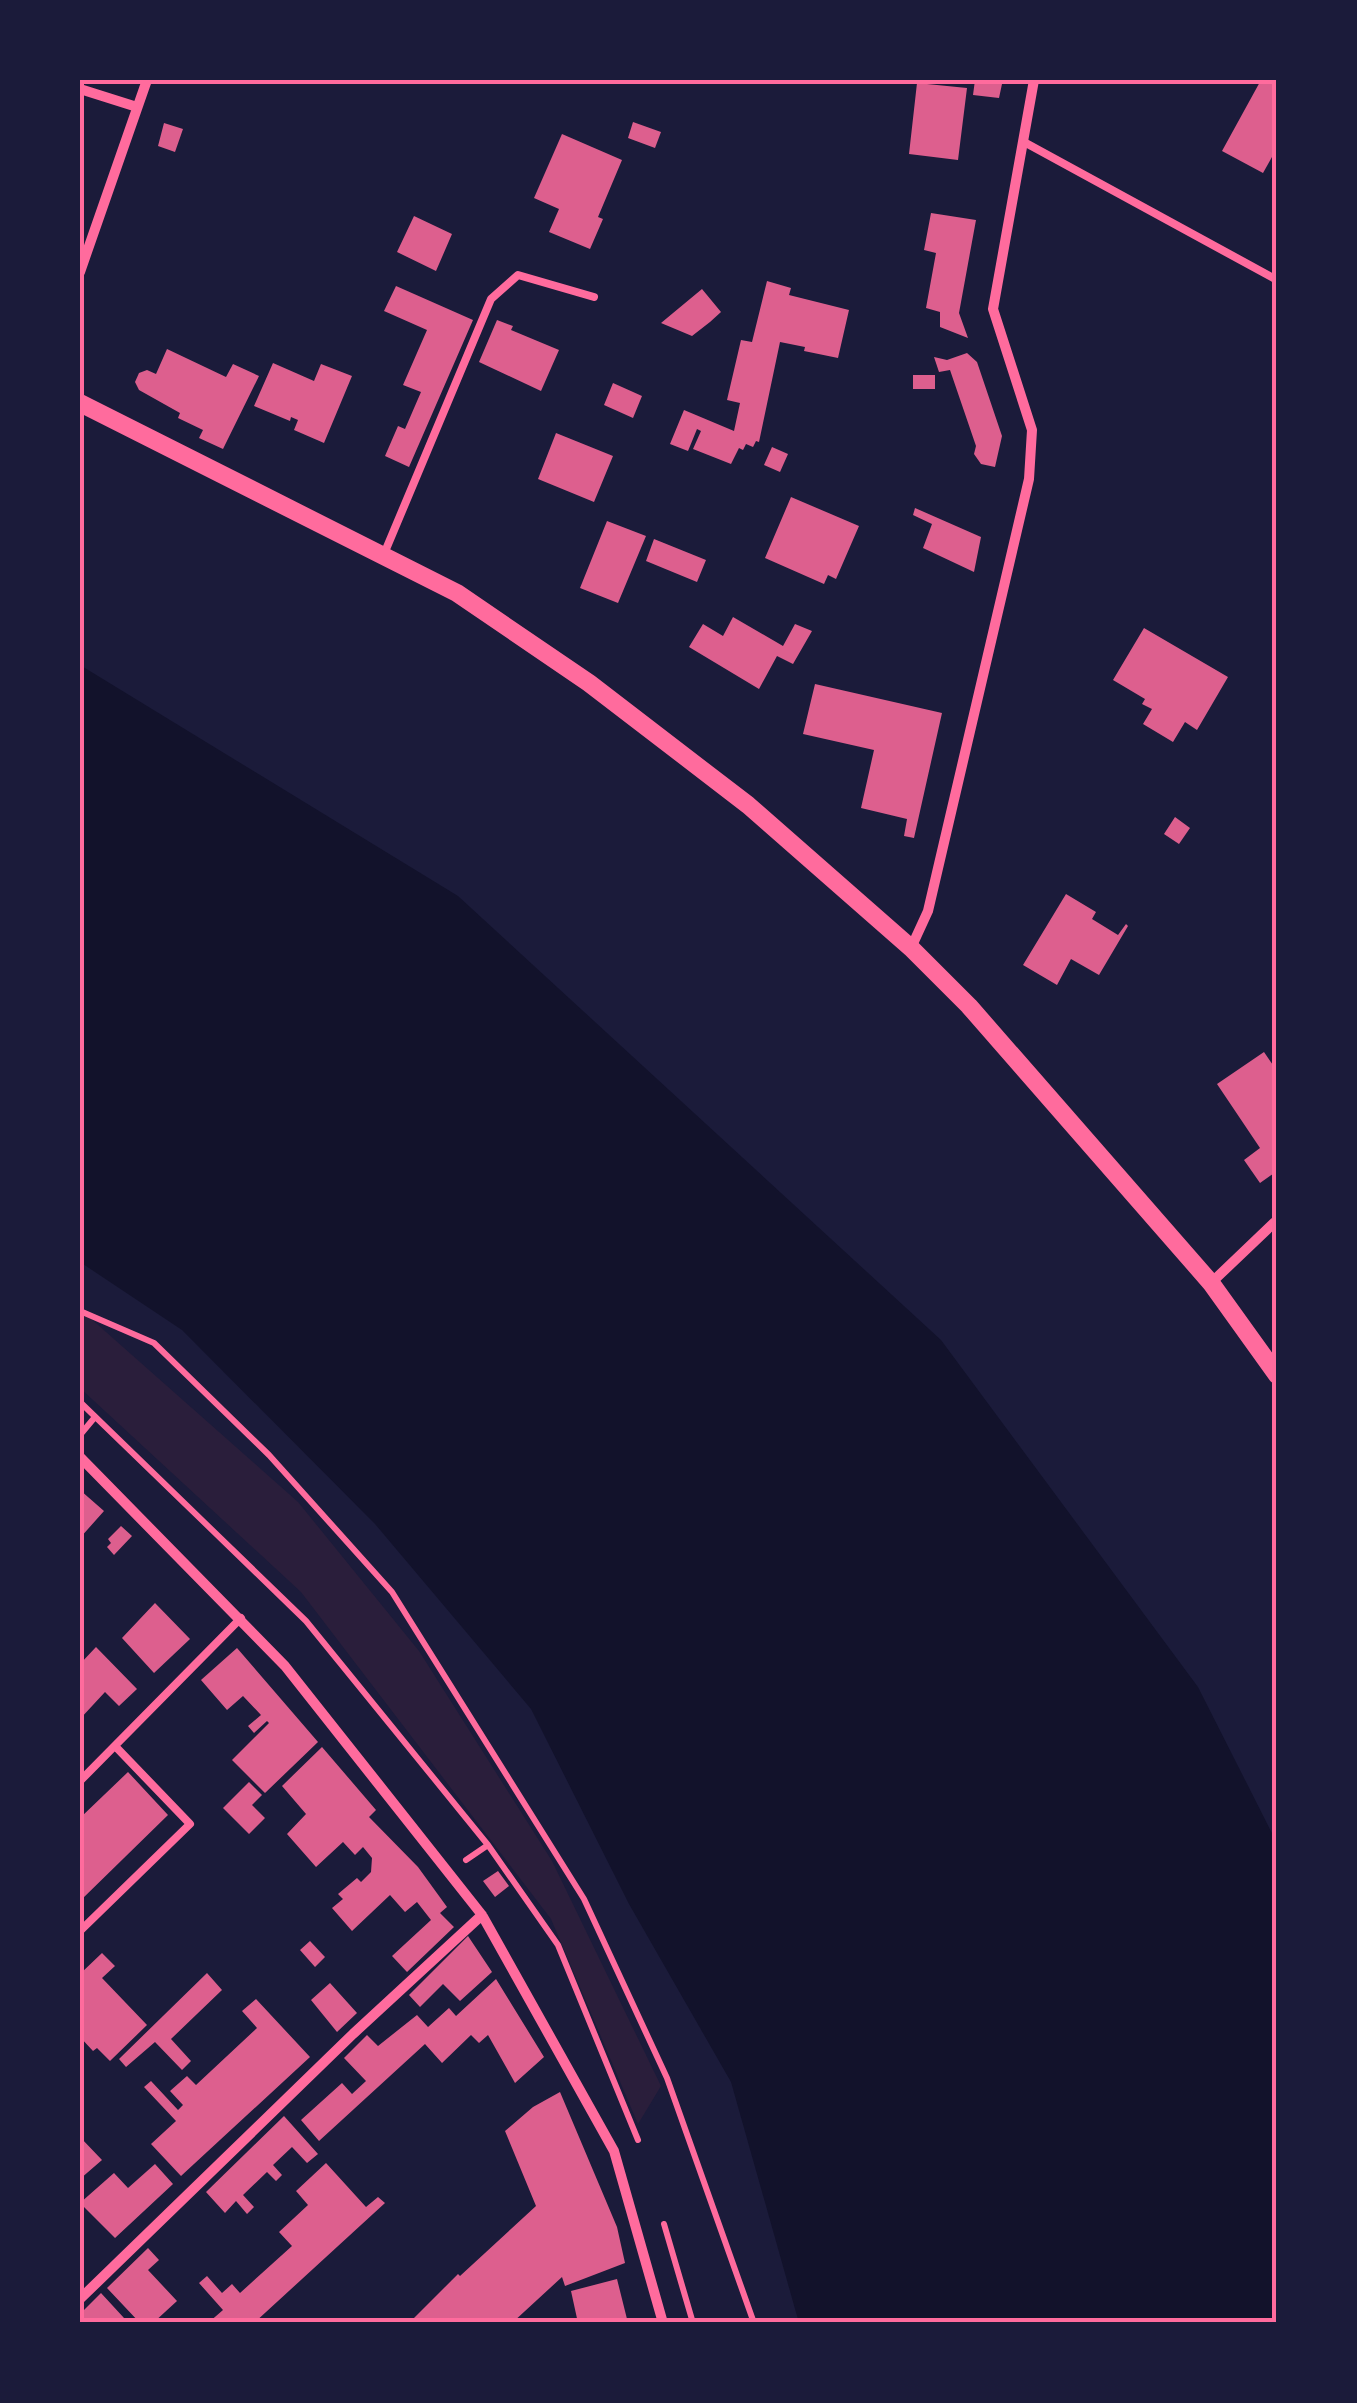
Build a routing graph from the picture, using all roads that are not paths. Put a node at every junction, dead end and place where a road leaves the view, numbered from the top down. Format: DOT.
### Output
graph roads {
  1 [pos="146,80"];
  2 [pos="1033,80"];
  3 [pos="80,90"];
  4 [pos="137,107"];
  5 [pos="1024,142"];
  6 [pos="80,272"];
  7 [pos="1277,280"];
  8 [pos="594,297"];
  9 [pos="80,403"];
  10 [pos="384,554"];
  11 [pos="910,948"];
  12 [pos="1277,1220"];
  13 [pos="1211,1283"];
  14 [pos="1277,1375"];
  15 [pos="80,1457"];
  16 [pos="241,1618"];
  17 [pos="116,1746"];
  18 [pos="80,1782"];
  19 [pos="482,1915"];
  20 [pos="80,1931"];
  21 [pos="80,2300"];
  22 [pos="663,2323"];
  1 -- 4 [label="street"];
  2 -- 5 [label="street"];
  3 -- 4 [label="street"];
  4 -- 6 [label="street"];
  5 -- 7 [label="lane"];
  5 -- 11 [label="street"];
  8 -- 10 [label="lane"];
  9 -- 10 [label="street"];
  10 -- 11 [label="street"];
  11 -- 13 [label="street"];
  12 -- 13 [label="street"];
  13 -- 14 [label="street"];
  15 -- 16 [label="street"];
  16 -- 17 [label="lane"];
  16 -- 19 [label="street"];
  17 -- 18 [label="lane"];
  17 -- 20 [label="lane"];
  19 -- 21 [label="street"];
  19 -- 22 [label="street"];
}
